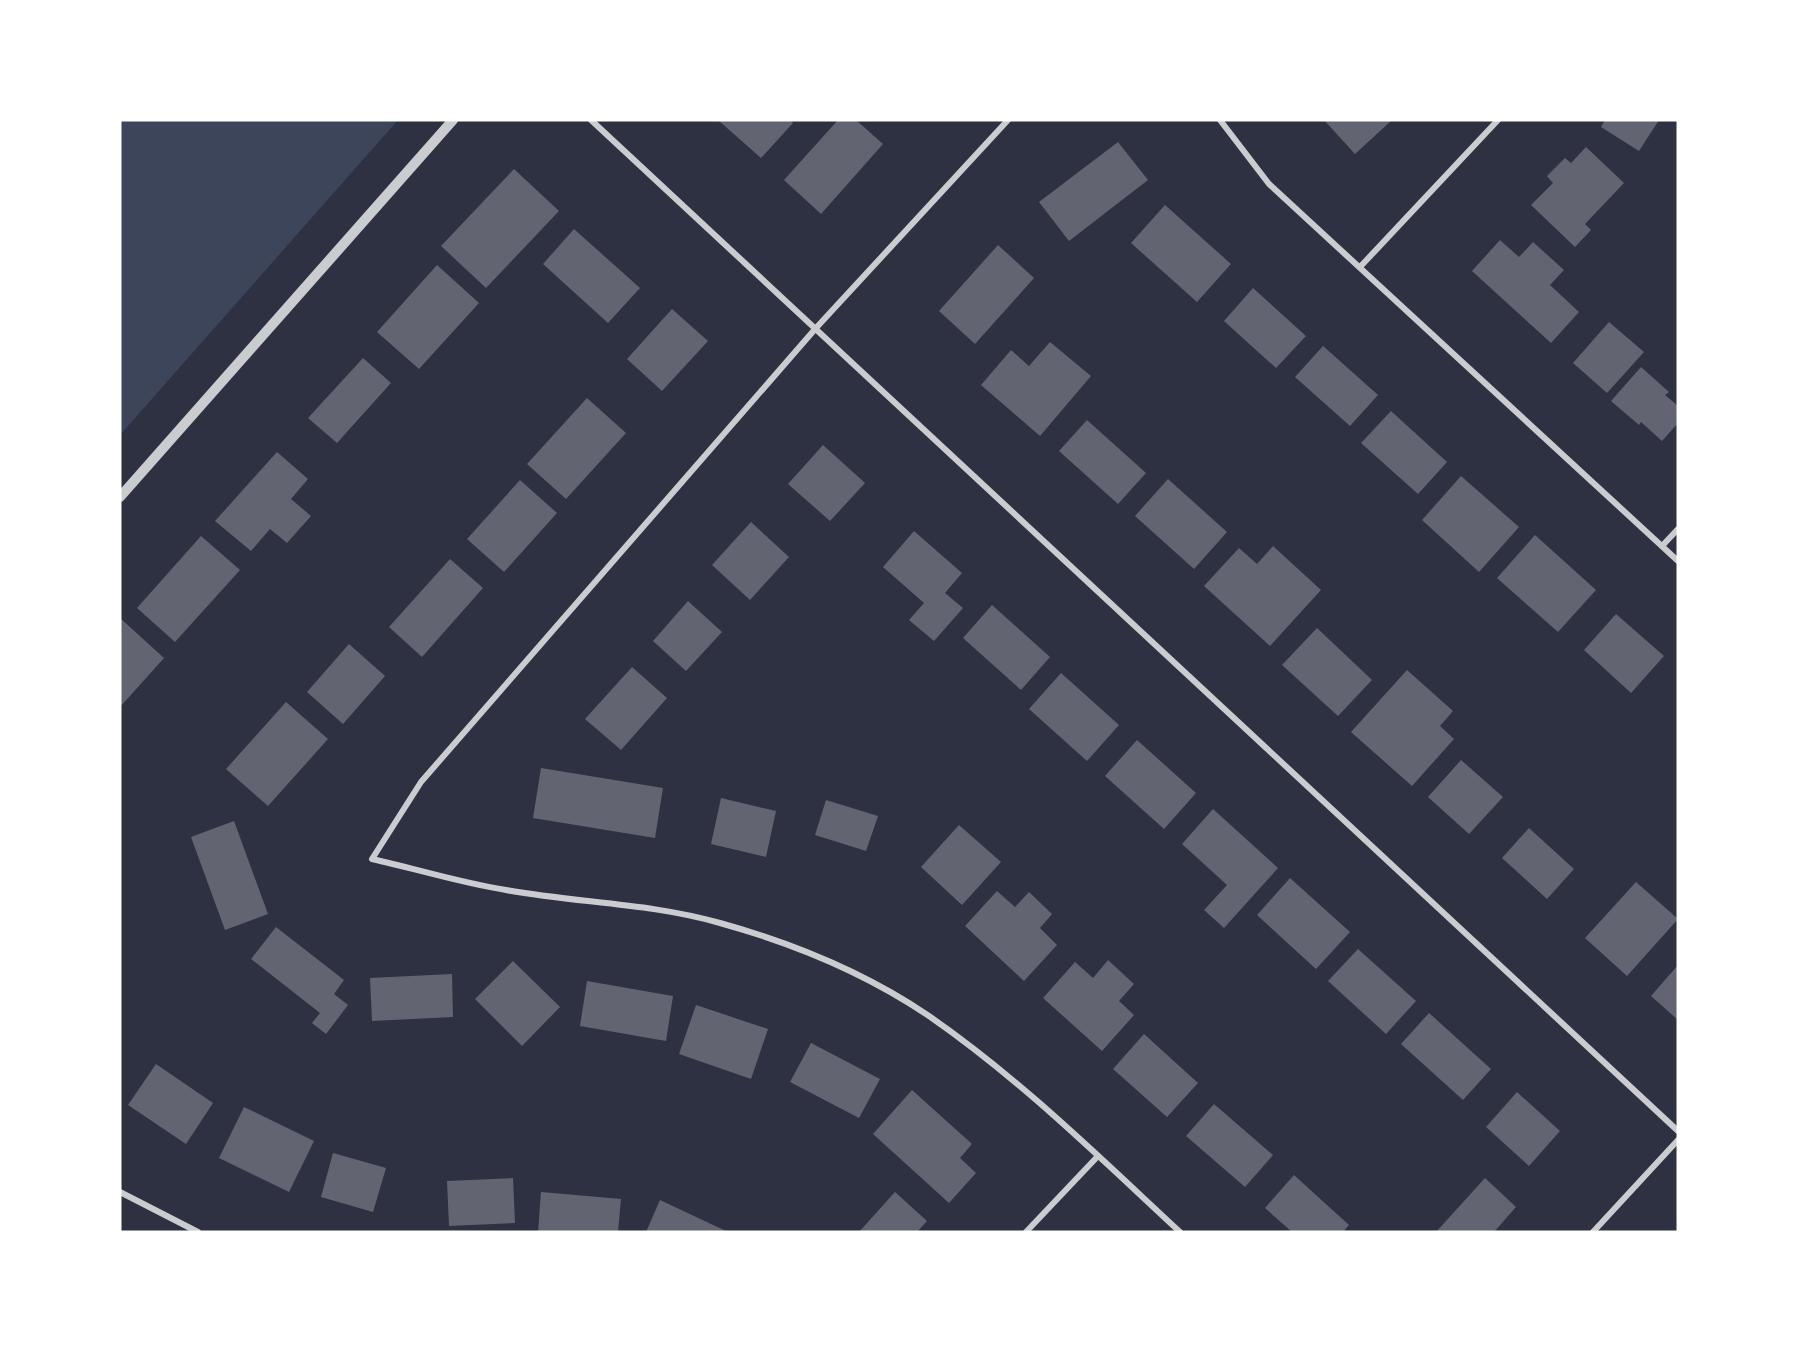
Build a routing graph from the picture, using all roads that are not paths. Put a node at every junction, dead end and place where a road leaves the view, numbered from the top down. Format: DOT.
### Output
graph roads {
  1 [pos="453,120"];
  2 [pos="591,120"];
  3 [pos="1008,120"];
  4 [pos="1220,120"];
  5 [pos="1497,120"];
  6 [pos="1360,267"];
  7 [pos="816,328"];
  8 [pos="120,497"];
  9 [pos="1678,529"];
  10 [pos="1662,546"];
  11 [pos="1678,561"];
  12 [pos="1678,1131"];
  13 [pos="1678,1140"];
  14 [pos="1098,1156"];
  15 [pos="120,1192"];
  16 [pos="198,1232"];
  17 [pos="1026,1232"];
  18 [pos="1180,1232"];
  19 [pos="1593,1232"];
  1 -- 8 [label="street"];
  2 -- 7 [label="street"];
  3 -- 7 [label="street"];
  4 -- 6 [label="street"];
  5 -- 6 [label="street"];
  6 -- 10 [label="street"];
  7 -- 12 [label="street"];
  7 -- 14 [label="street"];
  9 -- 10 [label="street"];
  10 -- 11 [label="street"];
  13 -- 19 [label="street"];
  14 -- 17 [label="street"];
  14 -- 18 [label="street"];
  15 -- 16 [label="street"];
}
